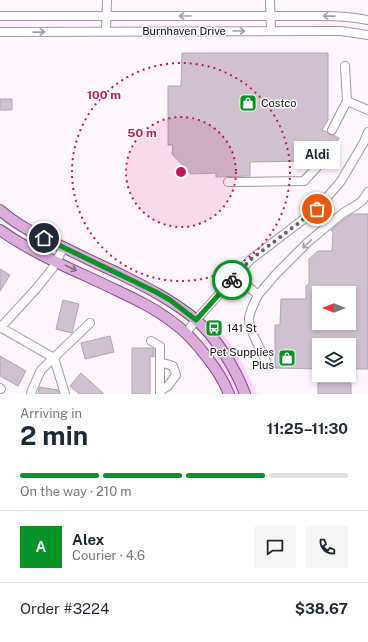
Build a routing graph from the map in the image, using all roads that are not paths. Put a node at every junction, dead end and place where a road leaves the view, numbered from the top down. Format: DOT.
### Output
graph roads {
  1 [pos="107,0"];
  2 [pos="270,0"];
  3 [pos="0,16"];
  4 [pos="107,16"];
  5 [pos="271,16"];
  6 [pos="368,20"];
  7 [pos="106,31"];
  8 [pos="271,31"];
  9 [pos="0,32"];
  10 [pos="368,36"];
  11 [pos="345,66"];
  12 [pos="347,101"];
  13 [pos="368,110"];
  14 [pos="332,130"];
  15 [pos="368,132"];
  16 [pos="317,167"];
  17 [pos="228,182"];
  18 [pos="368,192"];
  19 [pos="0,210"];
  20 [pos="0,230"];
  21 [pos="64,247"];
  22 [pos="56,261"];
  23 [pos="236,276"];
  24 [pos="258,295"];
  25 [pos="196,320"];
  26 [pos="90,323"];
  27 [pos="0,328"];
  28 [pos="186,333"];
  29 [pos="152,341"];
  30 [pos="54,358"];
  31 [pos="266,361"];
  32 [pos="160,362"];
  33 [pos="160,393"];
  34 [pos="31,394"];
  35 [pos="65,394"];
  36 [pos="229,394"];
  37 [pos="245,394"];
  1 -- 4 [label="street"];
  2 -- 5 [label="street"];
  3 -- 4 [label="street, Burnhaven Drive"];
  5 -- 4 [label="street, Burnhaven Drive, one-way"];
  4 -- 7 [label="street"];
  6 -- 5 [label="street, Burnhaven Drive, one-way"];
  5 -- 8 [label="street"];
  7 -- 8 [label="street, Burnhaven Drive, one-way"];
  9 -- 7 [label="street, Burnhaven Drive, one-way"];
  8 -- 10 [label="street, Burnhaven Drive"];
  11 -- 12 [label="street"];
  12 -- 13 [label="street"];
  12 -- 14 [label="street"];
  15 -- 23 [label="street"];
  16 -- 17 [label="street"];
  18 -- 24 [label="street, one-way"];
  19 -- 21 [label="main road"];
  20 -- 22 [label="main road"];
  21 -- 22 [label="street"];
  21 -- 25 [label="main road"];
  22 -- 27 [label="street"];
  22 -- 28 [label="main road, one-way"];
  23 -- 24 [label="street"];
  23 -- 25 [label="street"];
  24 -- 31 [label="street"];
  25 -- 28 [label="street"];
  25 -- 37 [label="main road"];
  26 -- 30 [label="street"];
  27 -- 30 [label="street"];
  28 -- 36 [label="main road"];
  29 -- 32 [label="street"];
  30 -- 34 [label="street"];
  30 -- 35 [label="street"];
  32 -- 33 [label="street"];
  32 -- 33 [label="street"];
}
